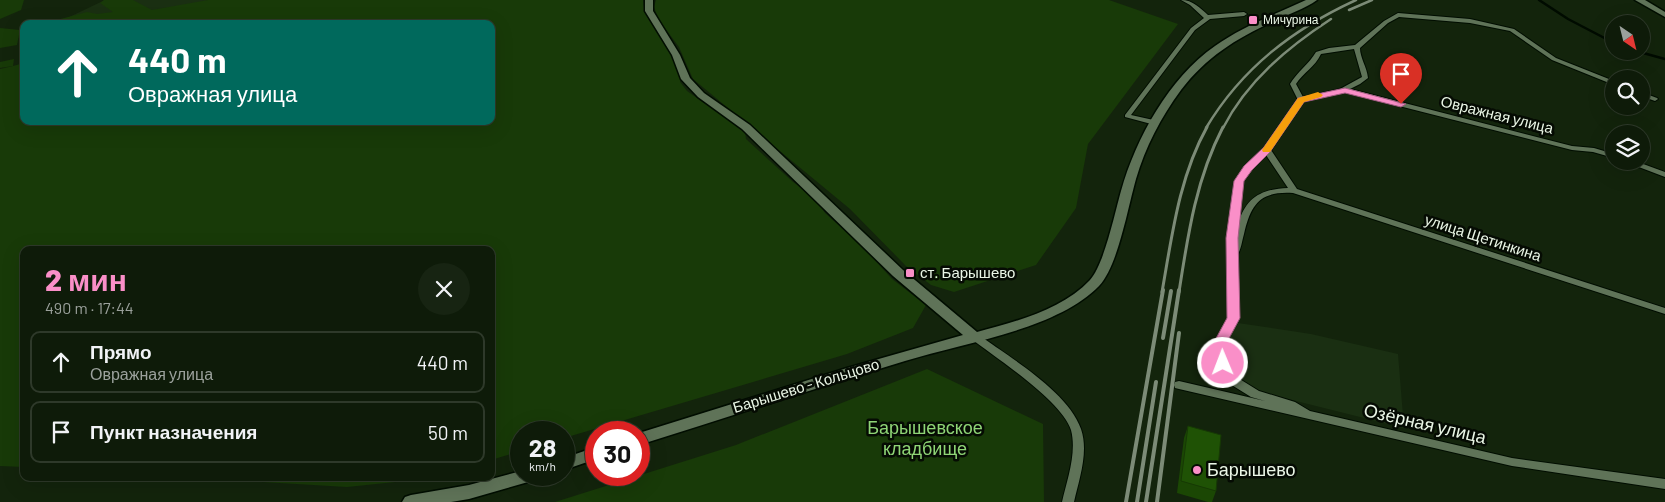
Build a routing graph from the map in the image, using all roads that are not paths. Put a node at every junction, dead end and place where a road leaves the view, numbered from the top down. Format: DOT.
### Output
graph roads {
  1 [pos="649,0"];
  2 [pos="1184,0"];
  3 [pos="1310,1"];
  4 [pos="1640,1"];
  5 [pos="1244,14"];
  6 [pos="1665,15"];
  7 [pos="1207,17"];
  8 [pos="1357,47"];
  9 [pos="1605,79"];
  10 [pos="1345,90"];
  11 [pos="1650,97"];
  12 [pos="1655,99"];
  13 [pos="1301,100"];
  14 [pos="1155,123"];
  15 [pos="1267,150"];
  16 [pos="1605,154"];
  17 [pos="1650,169"];
  18 [pos="1665,175"];
  19 [pos="1294,191"];
  20 [pos="1234,254"];
  21 [pos="1665,311"];
  22 [pos="973,336"];
  23 [pos="1179,385"];
  24 [pos="1308,415"];
  25 [pos="650,436"];
  26 [pos="510,480"];
  27 [pos="1665,484"];
  28 [pos="411,502"];
  29 [pos="1068,502"];
  1 -- 22 [label="main road"];
  2 -- 7 [label="street"];
  3 -- 14 [label="main road, Барышево - Кольцово"];
  4 -- 6 [label="main road"];
  5 -- 7 [label="street"];
  7 -- 14 [label="street"];
  8 -- 9 [label="street"];
  8 -- 10 [label="street"];
  8 -- 13 [label="street"];
  10 -- 13 [label="street"];
  10 -- 16 [label="street, Овражная улица"];
  11 -- 12 [label="street"];
  13 -- 15 [label="street"];
  14 -- 22 [label="main road, Барышево - Кольцово"];
  15 -- 19 [label="street"];
  15 -- 20 [label="street"];
  17 -- 18 [label="street"];
  19 -- 20 [label="street"];
  19 -- 21 [label="street, улица Щетинкина"];
  20 -- 24 [label="street"];
  22 -- 25 [label="main road, Барышево - Кольцово"];
  22 -- 29 [label="street"];
  23 -- 24 [label="street, Озёрная улица"];
  24 -- 27 [label="street, Озёрная улица"];
  26 -- 28 [label="main road"];
}
